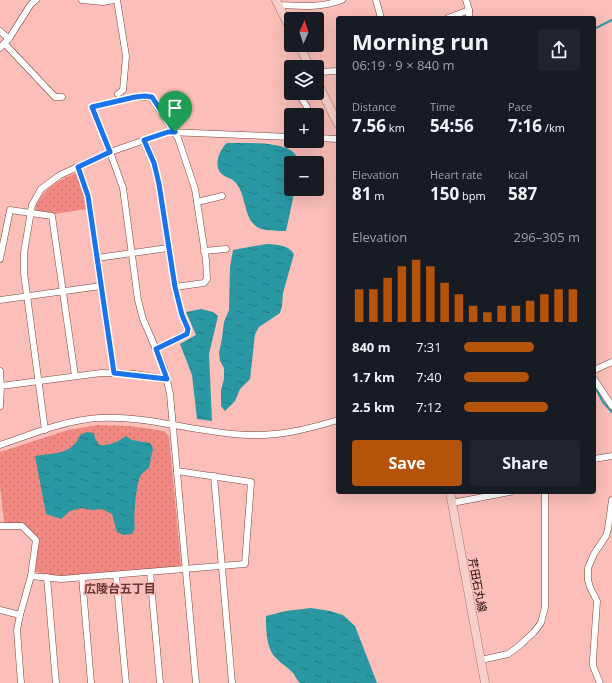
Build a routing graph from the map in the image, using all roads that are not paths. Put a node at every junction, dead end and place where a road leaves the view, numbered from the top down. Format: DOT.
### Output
graph roads {
  1 [pos="36,0"];
  2 [pos="82,0"];
  3 [pos="116,0"];
  4 [pos="342,0"];
  5 [pos="376,0"];
  6 [pos="466,0"];
  7 [pos="277,2"];
  8 [pos="320,3"];
  9 [pos="469,10"];
  10 [pos="284,16"];
  11 [pos="380,16"];
  12 [pos="453,16"];
  13 [pos="468,16"];
  14 [pos="0,31"];
  15 [pos="4,44"];
  16 [pos="336,71"];
  17 [pos="324,72"];
  18 [pos="118,94"];
  19 [pos="324,96"];
  20 [pos="62,97"];
  21 [pos="336,120"];
  22 [pos="175,132"];
  23 [pos="284,136"];
  24 [pos="324,138"];
  25 [pos="336,139"];
  26 [pos="144,140"];
  27 [pos="110,152"];
  28 [pos="78,167"];
  29 [pos="222,196"];
  30 [pos="197,202"];
  31 [pos="30,213"];
  32 [pos="168,248"];
  33 [pos="226,249"];
  34 [pos="204,251"];
  35 [pos="132,253"];
  36 [pos="97,258"];
  37 [pos="0,259"];
  38 [pos="101,286"];
  39 [pos="175,287"];
  40 [pos="63,292"];
  41 [pos="26,297"];
  42 [pos="0,300"];
  43 [pos="156,349"];
  44 [pos="612,362"];
  45 [pos="596,369"];
  46 [pos="0,371"];
  47 [pos="114,373"];
  48 [pos="75,376"];
  49 [pos="167,379"];
  50 [pos="39,382"];
  51 [pos="596,382"];
  52 [pos="1,386"];
  53 [pos="0,406"];
  54 [pos="612,406"];
  55 [pos="336,421"];
  56 [pos="173,425"];
  57 [pos="45,430"];
  58 [pos="0,445"];
  59 [pos="612,456"];
  60 [pos="596,459"];
  61 [pos="177,471"];
  62 [pos="214,476"];
  63 [pos="450,494"];
  64 [pos="499,494"];
  65 [pos="545,494"];
  66 [pos="612,500"];
  67 [pos="452,503"];
  68 [pos="0,526"];
  69 [pos="222,566"];
  70 [pos="186,569"];
  71 [pos="150,572"];
  72 [pos="116,575"];
  73 [pos="31,576"];
  74 [pos="47,577"];
  75 [pos="82,577"];
  76 [pos="0,610"];
  77 [pos="20,615"];
  78 [pos="481,660"];
  79 [pos="21,683"];
  80 [pos="56,683"];
  81 [pos="91,683"];
  82 [pos="126,683"];
  83 [pos="160,683"];
  84 [pos="196,683"];
  85 [pos="232,683"];
  86 [pos="485,683"];
  87 [pos="600,683"];
  1 -- 15 [label="street"];
  2 -- 3 [label="street"];
  3 -- 18 [label="street"];
  4 -- 8 [label="street"];
  5 -- 11 [label="street"];
  6 -- 9 [label="street"];
  7 -- 8 [label="street"];
  7 -- 10 [label="main road"];
  9 -- 12 [label="street"];
  9 -- 13 [label="street"];
  14 -- 15 [label="street"];
  15 -- 20 [label="street"];
  16 -- 17 [label="street"];
  19 -- 21 [label="main road"];
  22 -- 23 [label="street"];
  22 -- 26 [label="street"];
  22 -- 27 [label="street"];
  22 -- 30 [label="street"];
  24 -- 25 [label="street"];
  26 -- 27 [label="street"];
  26 -- 32 [label="street"];
  27 -- 28 [label="street"];
  27 -- 35 [label="street"];
  28 -- 31 [label="street"];
  28 -- 36 [label="street"];
  29 -- 30 [label="street"];
  30 -- 34 [label="street"];
  31 -- 37 [label="street"];
  31 -- 40 [label="street"];
  31 -- 41 [label="street"];
  32 -- 35 [label="street"];
  32 -- 39 [label="street"];
  33 -- 34 [label="street"];
  34 -- 39 [label="street"];
  35 -- 36 [label="street"];
  35 -- 43 [label="street"];
  36 -- 38 [label="street"];
  38 -- 40 [label="street"];
  38 -- 47 [label="street"];
  39 -- 43 [label="street"];
  40 -- 41 [label="street"];
  40 -- 48 [label="street"];
  41 -- 42 [label="street"];
  41 -- 50 [label="street"];
  43 -- 49 [label="street"];
  44 -- 45 [label="street"];
  46 -- 52 [label="street"];
  47 -- 48 [label="street"];
  47 -- 49 [label="street"];
  48 -- 50 [label="street"];
  49 -- 56 [label="street"];
  50 -- 52 [label="street"];
  50 -- 57 [label="street"];
  51 -- 54 [label="street"];
  52 -- 53 [label="street"];
  55 -- 56 [label="street"];
  56 -- 57 [label="street"];
  56 -- 61 [label="street"];
  57 -- 58 [label="street"];
  59 -- 60 [label="street"];
  61 -- 62 [label="street"];
  61 -- 70 [label="street"];
  62 -- 69 [label="street"];
  62 -- 69 [label="street"];
  63 -- 67 [label="main road, 芹田石丸線"];
  64 -- 67 [label="street"];
  65 -- 78 [label="street"];
  66 -- 87 [label="street"];
  67 -- 78 [label="main road, 芹田石丸線"];
  68 -- 73 [label="street"];
  69 -- 70 [label="street"];
  69 -- 85 [label="street"];
  70 -- 71 [label="street"];
  70 -- 84 [label="street"];
  71 -- 72 [label="street"];
  71 -- 83 [label="street"];
  72 -- 75 [label="street"];
  72 -- 82 [label="street"];
  73 -- 74 [label="street"];
  73 -- 77 [label="street"];
  74 -- 75 [label="street"];
  74 -- 80 [label="street"];
  75 -- 81 [label="street"];
  76 -- 77 [label="street"];
  77 -- 79 [label="street"];
  78 -- 86 [label="main road, 芹田石丸線"];
}
